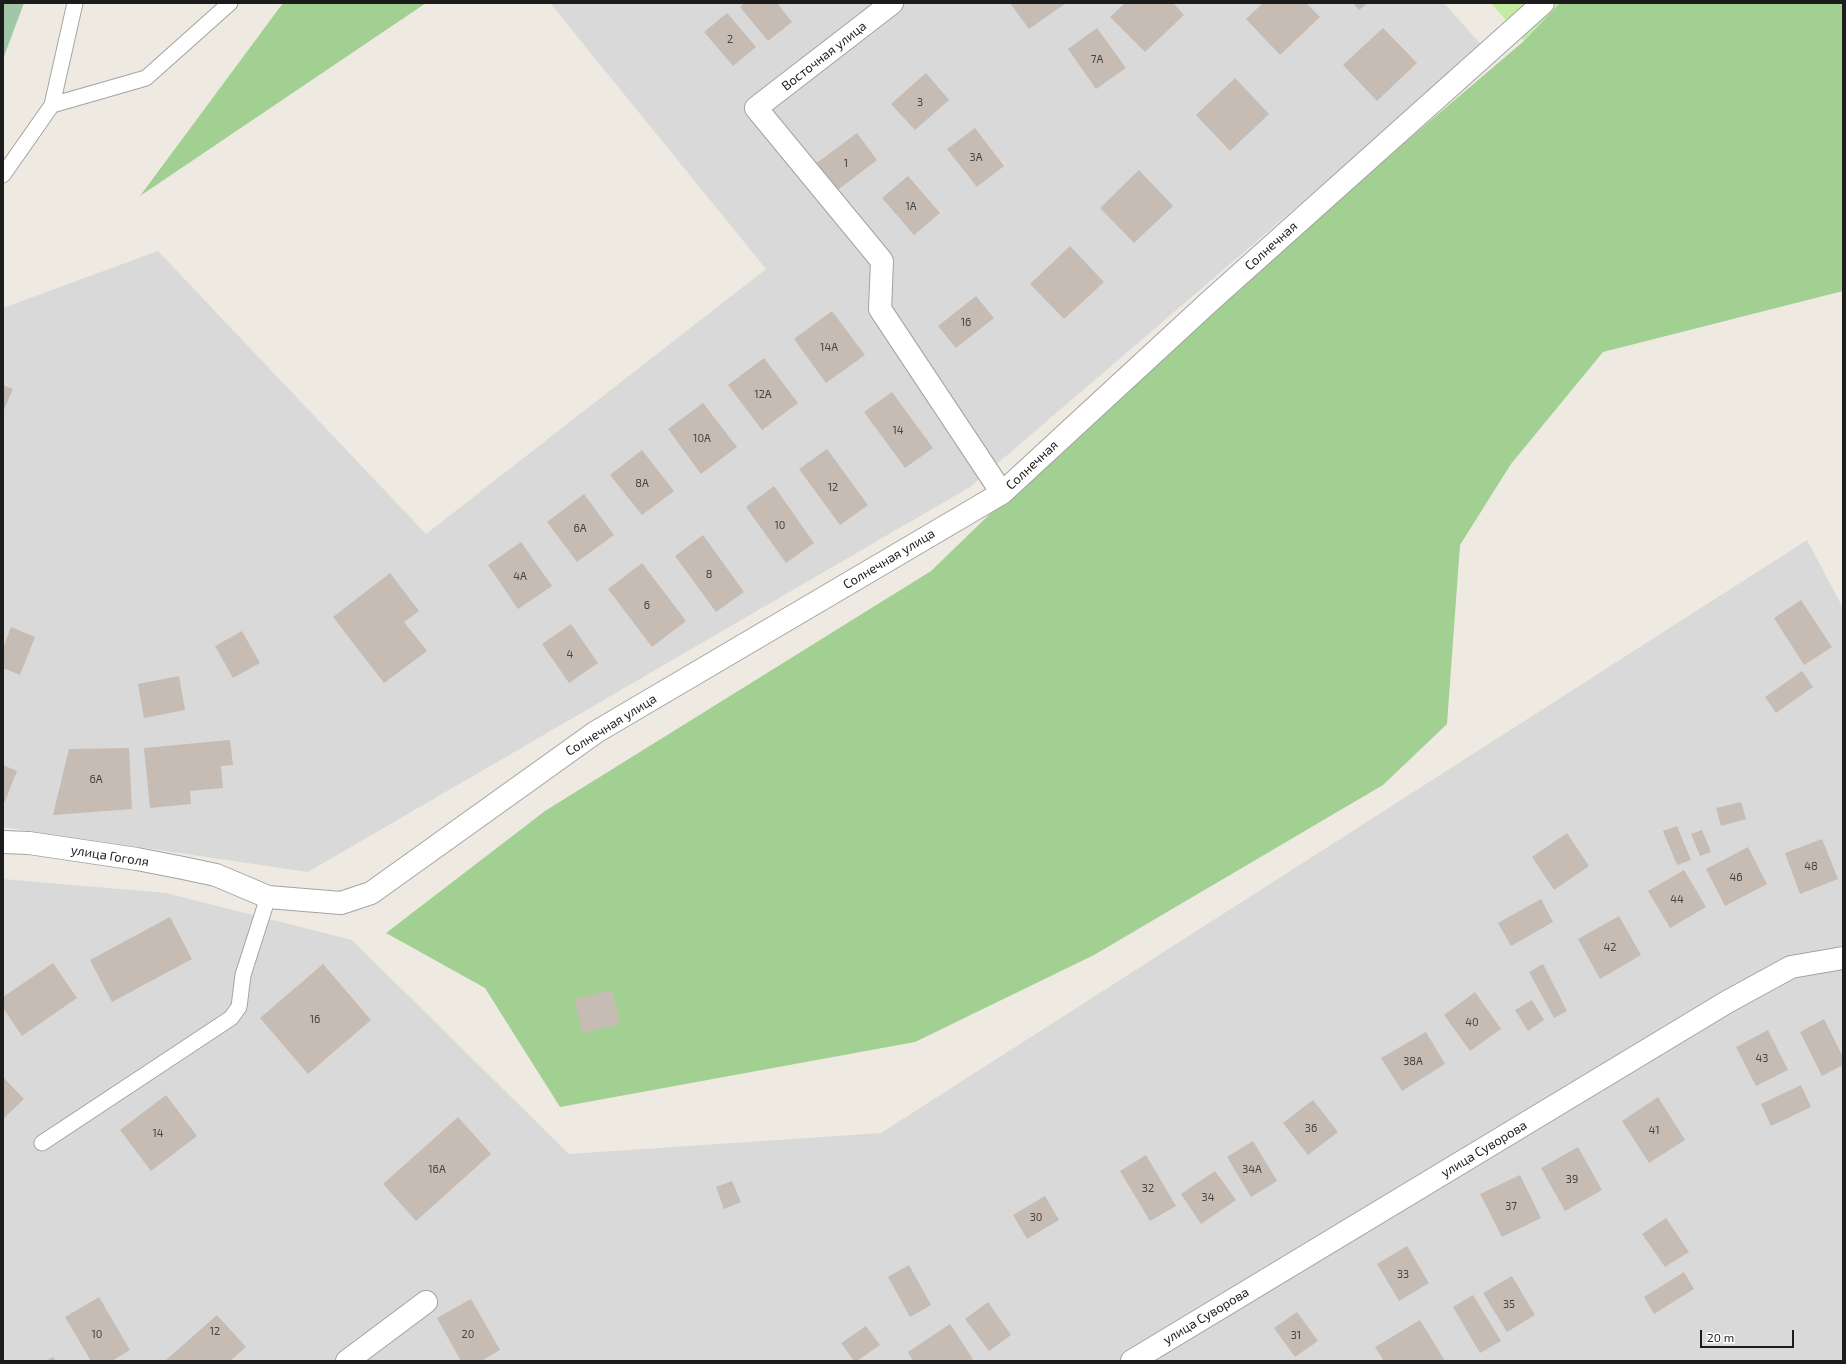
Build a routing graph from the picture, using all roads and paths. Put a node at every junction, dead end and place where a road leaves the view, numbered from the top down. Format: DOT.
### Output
graph roads {
  1 [pos="75,3"];
  2 [pos="230,3"];
  3 [pos="892,3"];
  4 [pos="1543,3"];
  5 [pos="52,105"];
  6 [pos="3,175"];
  7 [pos="1002,493"];
  8 [pos="3,842"];
  9 [pos="216,876"];
  10 [pos="268,898"];
  11 [pos="1843,958"];
  12 [pos="42,1143"];
  13 [pos="426,1302"];
  14 [pos="347,1361"];
  15 [pos="1132,1361"];
  1 -- 5 [label="lane"];
  2 -- 5 [label="lane"];
  3 -- 7 [label="street, Восточная улица"];
  4 -- 7 [label="street, Солнечная"];
  5 -- 6 [label="lane"];
  7 -- 10 [label="street, Солнечная улица"];
  8 -- 9 [label="street, улица Гоголя"];
  9 -- 10 [label="street, Солнечная улица"];
  10 -- 12 [label="lane"];
  11 -- 15 [label="street, улица Суворова"];
  13 -- 14 [label="street"];
}
